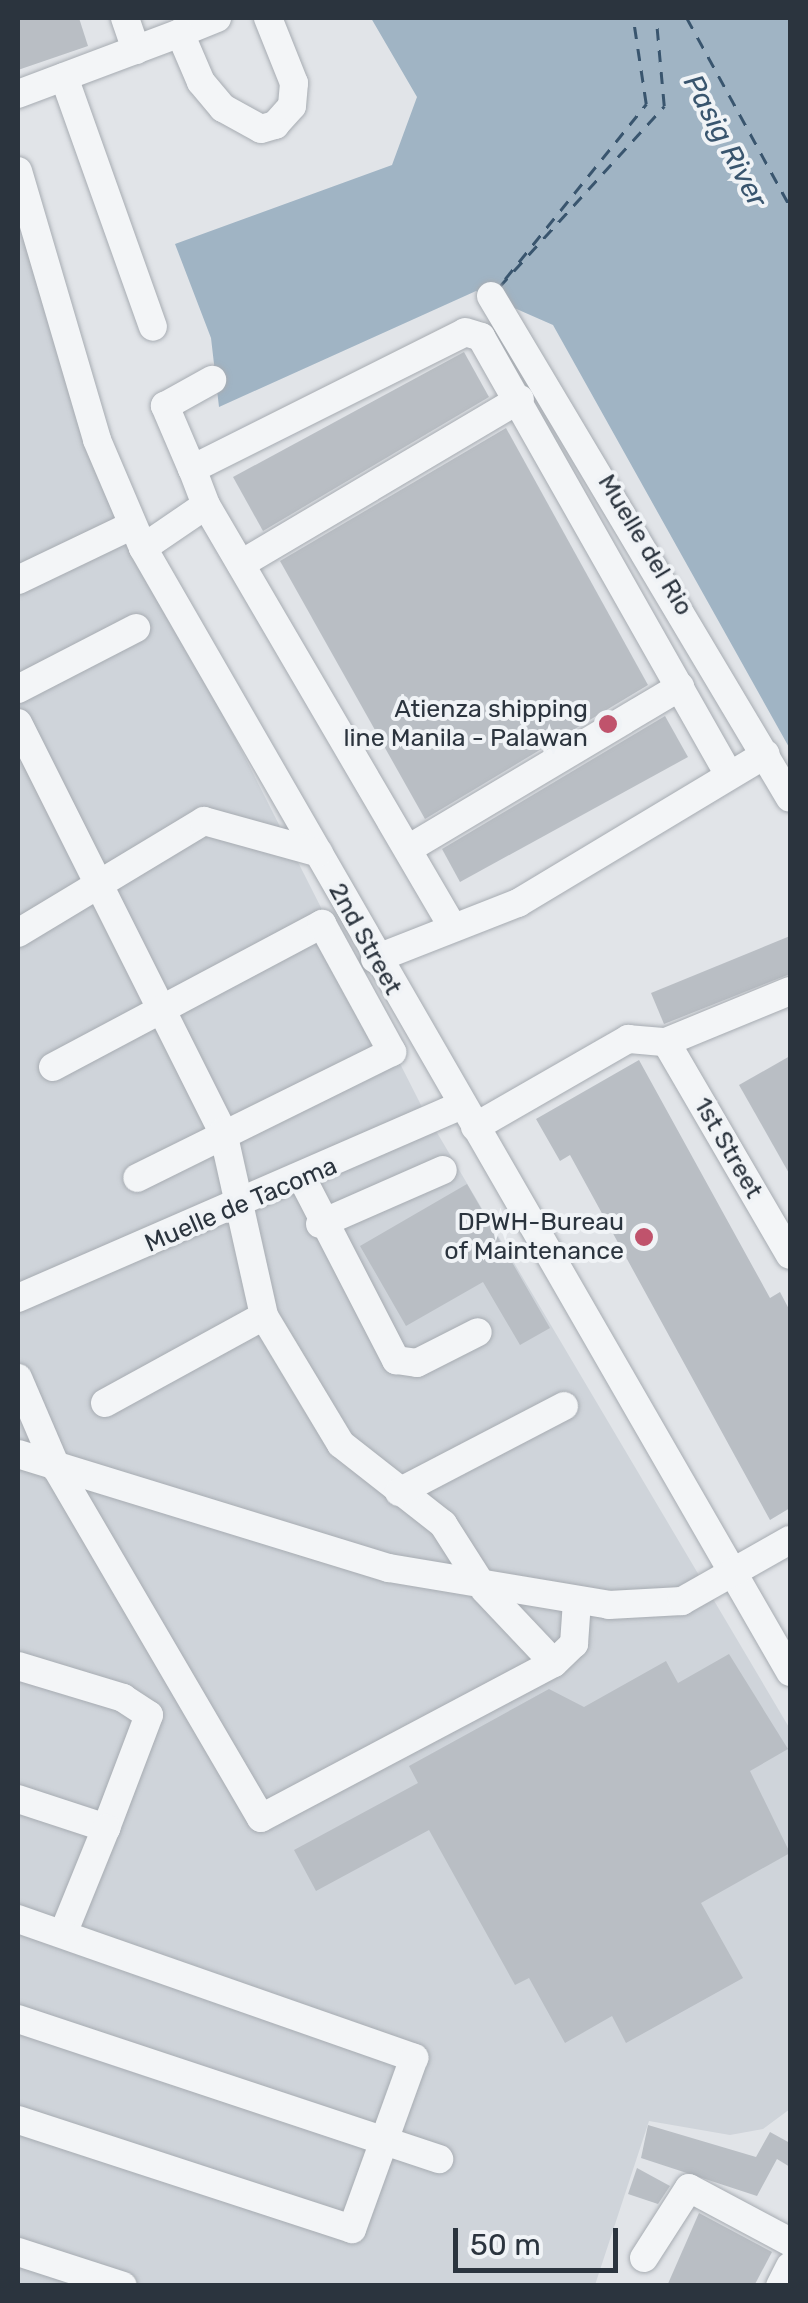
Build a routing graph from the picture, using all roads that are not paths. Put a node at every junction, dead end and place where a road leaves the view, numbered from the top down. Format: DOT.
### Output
graph roads {
  1 [pos="125,18"];
  2 [pos="217,18"];
  3 [pos="268,18"];
  4 [pos="180,33"];
  5 [pos="136,50"];
  6 [pos="64,77"];
  7 [pos="18,94"];
  8 [pos="18,171"];
  9 [pos="491,296"];
  10 [pos="153,327"];
  11 [pos="212,380"];
  12 [pos="520,399"];
  13 [pos="192,470"];
  14 [pos="206,505"];
  15 [pos="138,537"];
  16 [pos="241,564"];
  17 [pos="18,580"];
  18 [pos="136,628"];
  19 [pos="680,687"];
  20 [pos="18,689"];
  21 [pos="18,723"];
  22 [pos="766,754"];
  23 [pos="730,775"];
  24 [pos="790,798"];
  25 [pos="408,849"];
  26 [pos="319,853"];
  27 [pos="101,883"];
  28 [pos="451,924"];
  29 [pos="18,933"];
  30 [pos="375,959"];
  31 [pos="790,992"];
  32 [pos="162,1007"];
  33 [pos="666,1042"];
  34 [pos="53,1067"];
  35 [pos="468,1116"];
  36 [pos="223,1132"];
  37 [pos="443,1170"];
  38 [pos="137,1178"];
  39 [pos="303,1180"];
  40 [pos="240,1204"];
  41 [pos="320,1224"];
  42 [pos="790,1255"];
  43 [pos="18,1298"];
  44 [pos="264,1316"];
  45 [pos="478,1332"];
  46 [pos="18,1378"];
  47 [pos="105,1402"];
  48 [pos="564,1406"];
  49 [pos="18,1454"];
  50 [pos="57,1468"];
  51 [pos="399,1492"];
  52 [pos="790,1540"];
  53 [pos="734,1572"];
  54 [pos="485,1590"];
  55 [pos="577,1601"];
  56 [pos="554,1663"];
  57 [pos="18,1666"];
  58 [pos="790,1672"];
  59 [pos="18,1799"];
  60 [pos="106,1828"];
  61 [pos="18,1919"];
  62 [pos="63,1934"];
  63 [pos="18,2018"];
  64 [pos="18,2120"];
  65 [pos="388,2141"];
  66 [pos="440,2158"];
  67 [pos="790,2242"];
  68 [pos="18,2252"];
  69 [pos="644,2258"];
  70 [pos="790,2266"];
  71 [pos="124,2286"];
  72 [pos="780,2286"];
  1 -- 5 [label="street"];
  2 -- 4 [label="street"];
  3 -- 4 [label="street"];
  4 -- 5 [label="street"];
  5 -- 6 [label="street"];
  6 -- 7 [label="street"];
  6 -- 10 [label="street"];
  8 -- 15 [label="street, 2nd Street"];
  9 -- 22 [label="street, Muelle del Rio"];
  11 -- 13 [label="street"];
  12 -- 13 [label="street"];
  12 -- 16 [label="street"];
  12 -- 19 [label="street"];
  13 -- 14 [label="street"];
  14 -- 15 [label="street"];
  14 -- 16 [label="street"];
  15 -- 17 [label="street"];
  15 -- 26 [label="street, 2nd Street"];
  16 -- 25 [label="street"];
  18 -- 20 [label="street"];
  19 -- 23 [label="street"];
  19 -- 25 [label="street"];
  21 -- 27 [label="street"];
  22 -- 23 [label="street"];
  22 -- 24 [label="street, Muelle del Rio"];
  23 -- 28 [label="street"];
  25 -- 28 [label="street"];
  26 -- 27 [label="street"];
  26 -- 30 [label="street, 2nd Street"];
  27 -- 29 [label="street"];
  27 -- 32 [label="street"];
  28 -- 30 [label="street"];
  30 -- 35 [label="street, 2nd Street"];
  31 -- 33 [label="street, Muelle de Tacoma"];
  32 -- 34 [label="street"];
  32 -- 36 [label="street"];
  32 -- 36 [label="street"];
  33 -- 35 [label="street, Muelle de Tacoma"];
  33 -- 42 [label="street, 1st Street"];
  35 -- 39 [label="street, Muelle de Tacoma"];
  35 -- 53 [label="street, 2nd Street"];
  36 -- 38 [label="street"];
  36 -- 40 [label="street"];
  37 -- 41 [label="street"];
  39 -- 40 [label="street, Muelle de Tacoma"];
  39 -- 41 [label="street"];
  40 -- 43 [label="street, Muelle de Tacoma"];
  40 -- 44 [label="street"];
  41 -- 45 [label="street"];
  44 -- 47 [label="street"];
  44 -- 51 [label="street"];
  46 -- 50 [label="street"];
  48 -- 51 [label="street"];
  49 -- 50 [label="street"];
  50 -- 54 [label="street"];
  50 -- 56 [label="street"];
  51 -- 54 [label="street"];
  52 -- 53 [label="street"];
  53 -- 55 [label="street"];
  53 -- 58 [label="street, 2nd Street"];
  54 -- 55 [label="street"];
  54 -- 56 [label="street"];
  55 -- 56 [label="street"];
  57 -- 60 [label="street"];
  59 -- 60 [label="street"];
  60 -- 62 [label="street"];
  61 -- 62 [label="street"];
  62 -- 65 [label="street"];
  63 -- 65 [label="street"];
  64 -- 65 [label="street"];
  65 -- 66 [label="street"];
  67 -- 69 [label="street"];
  68 -- 71 [label="street"];
  70 -- 72 [label="street"];
}
